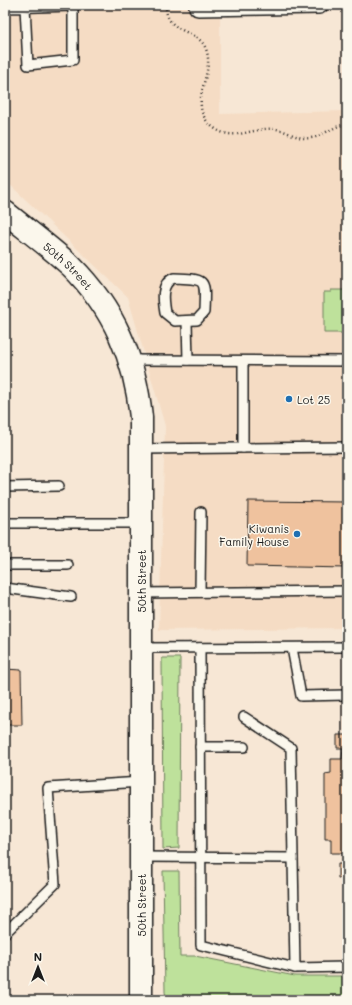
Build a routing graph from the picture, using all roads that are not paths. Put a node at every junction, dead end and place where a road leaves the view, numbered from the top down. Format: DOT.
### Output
graph roads {
  1 [pos="319,5"];
  2 [pos="25,7"];
  3 [pos="198,7"];
  4 [pos="5,8"];
  5 [pos="5,212"];
  6 [pos="186,322"];
  7 [pos="131,360"];
  8 [pos="188,360"];
  9 [pos="243,361"];
  10 [pos="347,361"];
  11 [pos="347,447"];
  12 [pos="243,448"];
  13 [pos="141,449"];
  14 [pos="59,486"];
  15 [pos="5,487"];
  16 [pos="201,512"];
  17 [pos="5,522"];
  18 [pos="141,523"];
  19 [pos="5,565"];
  20 [pos="68,565"];
  21 [pos="5,588"];
  22 [pos="347,591"];
  23 [pos="200,592"];
  24 [pos="141,593"];
  25 [pos="71,597"];
  26 [pos="347,647"];
  27 [pos="141,648"];
  28 [pos="200,648"];
  29 [pos="292,648"];
  30 [pos="347,695"];
  31 [pos="244,717"];
  32 [pos="244,746"];
  33 [pos="200,747"];
  34 [pos="141,782"];
  35 [pos="141,857"];
  36 [pos="200,858"];
  37 [pos="293,858"];
  38 [pos="5,933"];
  39 [pos="347,967"];
  40 [pos="295,968"];
  41 [pos="141,1000"];
  1 -- 3 [label="street"];
  2 -- 2 [label="lane"];
  2 -- 4 [label="lane"];
  5 -- 7 [label="street, 50th Street"];
  6 -- 6 [label="lane"];
  6 -- 8 [label="lane"];
  7 -- 8 [label="lane"];
  7 -- 13 [label="street, 50th Street"];
  8 -- 9 [label="lane"];
  9 -- 10 [label="lane"];
  9 -- 12 [label="lane"];
  11 -- 12 [label="lane"];
  12 -- 13 [label="lane"];
  13 -- 18 [label="street, 50th Street"];
  14 -- 15 [label="lane"];
  16 -- 23 [label="lane"];
  17 -- 18 [label="lane"];
  18 -- 24 [label="street, 50th Street"];
  19 -- 20 [label="lane"];
  21 -- 25 [label="lane"];
  22 -- 23 [label="lane"];
  23 -- 24 [label="lane"];
  24 -- 27 [label="street, 50th Street"];
  26 -- 29 [label="lane"];
  27 -- 28 [label="lane"];
  27 -- 34 [label="street, 50th Street"];
  28 -- 29 [label="lane"];
  28 -- 33 [label="lane"];
  29 -- 30 [label="lane"];
  31 -- 37 [label="lane"];
  32 -- 33 [label="lane"];
  33 -- 36 [label="lane"];
  34 -- 35 [label="street, 50th Street"];
  34 -- 38 [label="lane"];
  35 -- 36 [label="lane"];
  35 -- 41 [label="street, 50th Street"];
  36 -- 37 [label="lane"];
  36 -- 40 [label="lane"];
  37 -- 40 [label="lane"];
  39 -- 40 [label="lane"];
}
